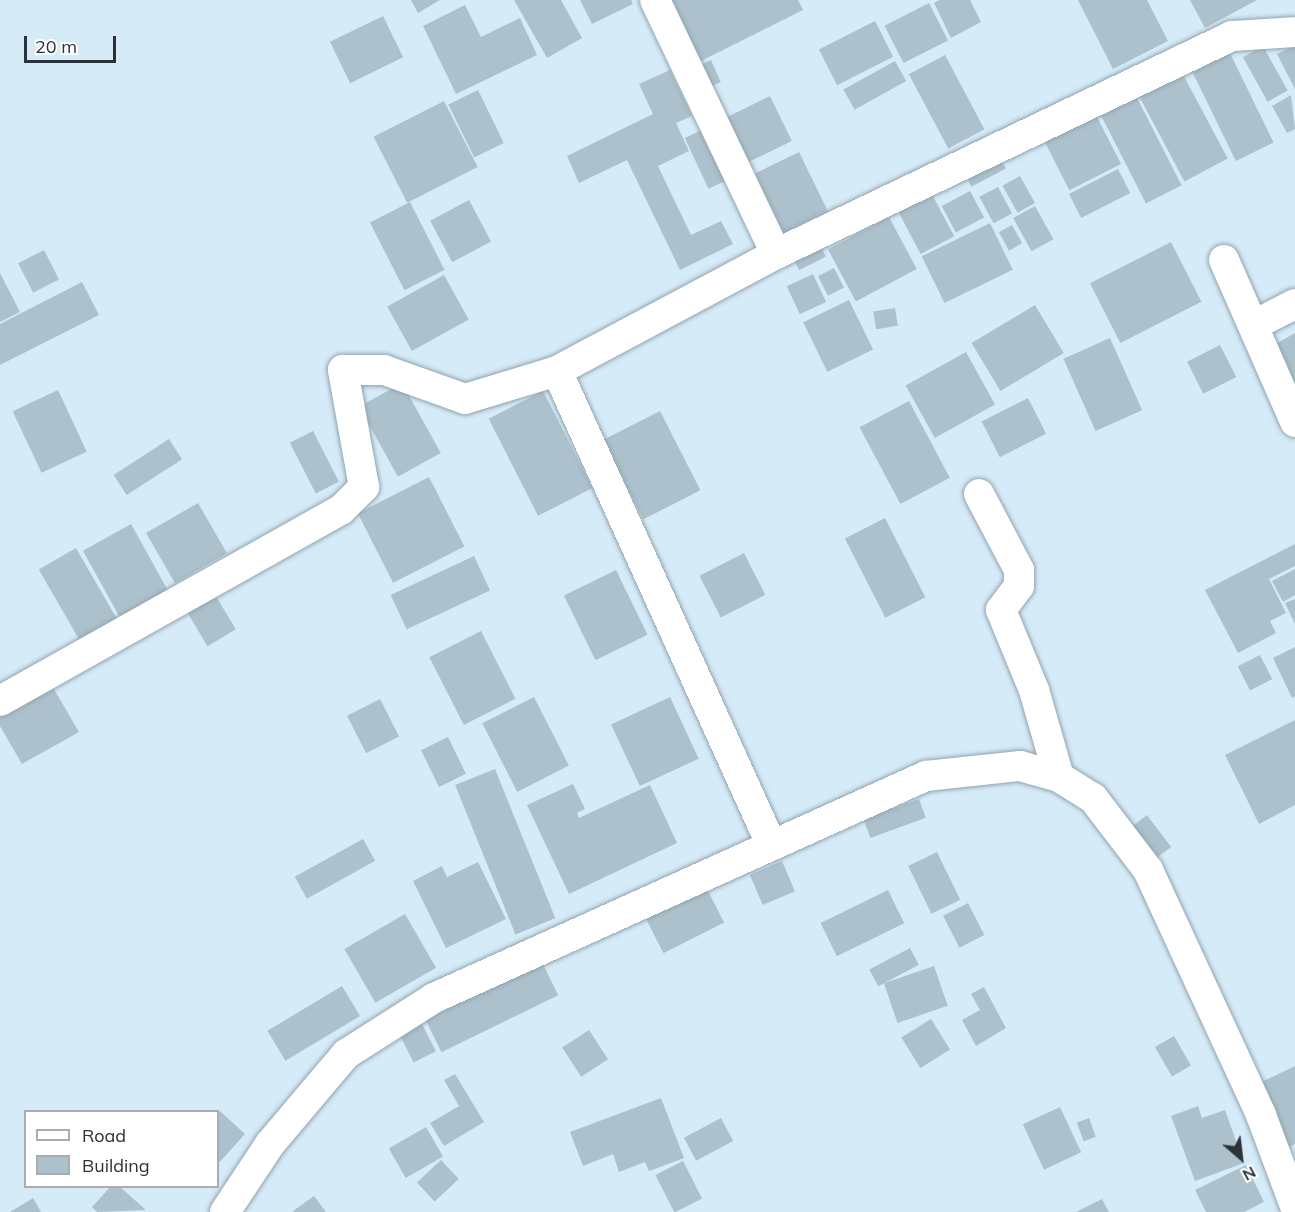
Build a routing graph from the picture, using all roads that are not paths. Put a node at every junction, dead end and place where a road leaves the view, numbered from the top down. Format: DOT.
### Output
graph roads {
  1 [pos="655,0"];
  2 [pos="1295,32"];
  3 [pos="776,254"];
  4 [pos="1224,260"];
  5 [pos="1295,304"];
  6 [pos="1256,324"];
  7 [pos="557,371"];
  8 [pos="1295,422"];
  9 [pos="979,494"];
  10 [pos="0,701"];
  11 [pos="1059,777"];
  12 [pos="771,844"];
  13 [pos="1295,1206"];
  14 [pos="225,1212"];
  1 -- 3 [label="street"];
  2 -- 3 [label="street"];
  3 -- 7 [label="street"];
  4 -- 6 [label="street"];
  5 -- 6 [label="street"];
  6 -- 8 [label="street"];
  7 -- 10 [label="street"];
  7 -- 12 [label="street"];
  9 -- 11 [label="street"];
  11 -- 12 [label="street"];
  11 -- 13 [label="street"];
  12 -- 14 [label="street"];
}
